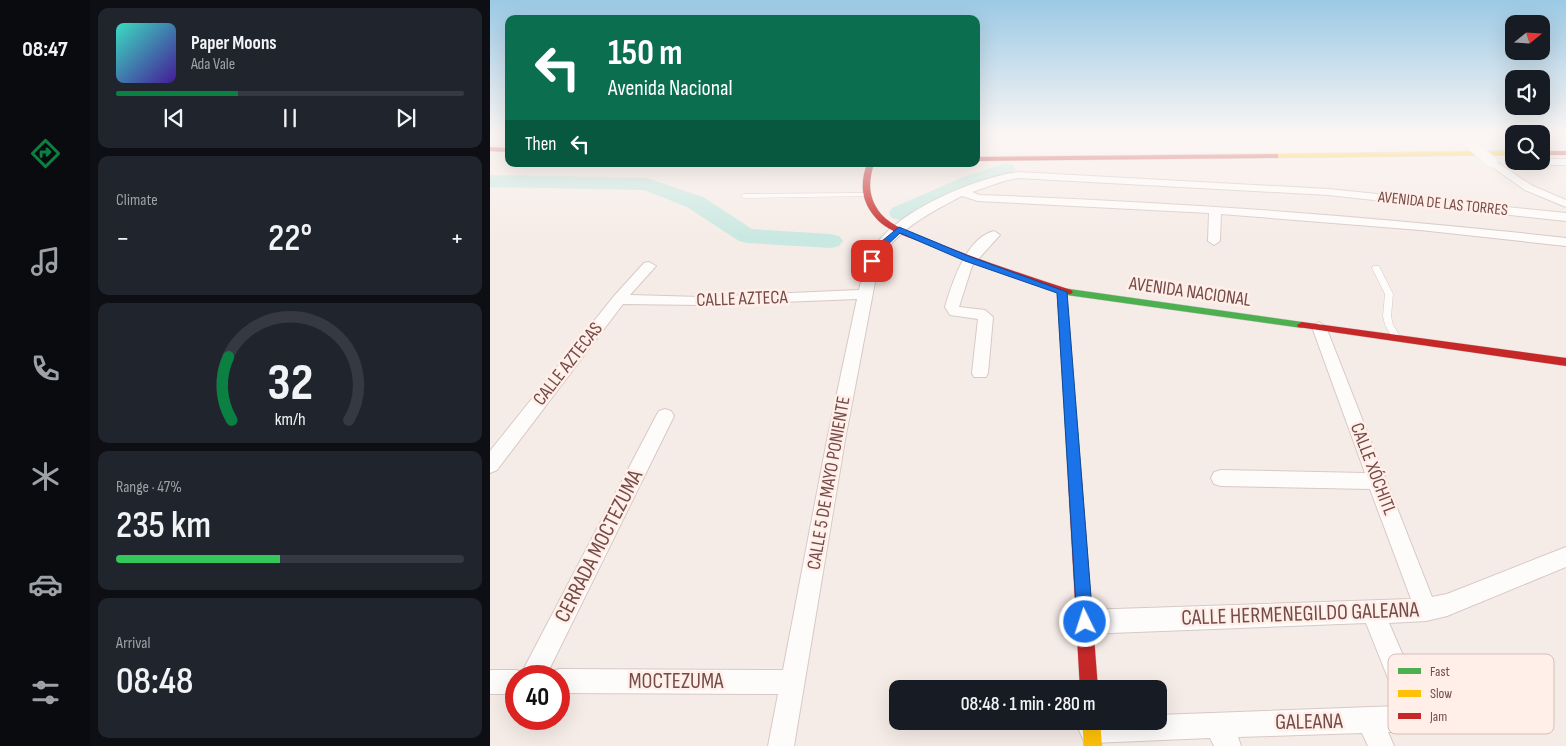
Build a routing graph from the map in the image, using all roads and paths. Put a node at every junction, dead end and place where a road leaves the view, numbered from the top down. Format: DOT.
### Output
graph roads {
  1 [pos="869,169"];
  2 [pos="1502,169"];
  3 [pos="964,193"];
  4 [pos="866,195"];
  5 [pos="744,196"];
  6 [pos="1566,204"];
  7 [pos="1215,210"];
  8 [pos="1566,217"];
  9 [pos="899,230"];
  10 [pos="994,235"];
  11 [pos="1214,241"];
  12 [pos="1566,242"];
  13 [pos="968,259"];
  14 [pos="649,266"];
  15 [pos="1376,268"];
  16 [pos="1062,292"];
  17 [pos="865,294"];
  18 [pos="619,299"];
  19 [pos="1319,327"];
  20 [pos="1397,338"];
  21 [pos="1566,362"];
  22 [pos="980,373"];
  23 [pos="665,416"];
  24 [pos="490,465"];
  25 [pos="1221,478"];
  26 [pos="1378,481"];
  27 [pos="1566,557"];
  28 [pos="1426,610"];
  29 [pos="1373,612"];
  30 [pos="1085,622"];
  31 [pos="1390,654"];
  32 [pos="539,665"];
  33 [pos="1088,680"];
  34 [pos="570,681"];
  35 [pos="490,682"];
  36 [pos="505,682"];
  37 [pos="793,682"];
  38 [pos="1388,720"];
  39 [pos="1370,721"];
  40 [pos="1092,732"];
  41 [pos="1222,735"];
  42 [pos="781,746"];
  43 [pos="1380,746"];
  1 -- 4 [label="main road"];
  2 -- 6 [label="street, bridge"];
  3 -- 7 [label="street, AVENIDA DE LAS TORRES"];
  3 -- 8 [label="street, AVENIDA DE LAS TORRES"];
  3 -- 9 [label="street, AVENIDA DE LAS TORRES"];
  4 -- 5 [label="lane"];
  4 -- 9 [label="main road, AVENIDA NACIONAL"];
  7 -- 11 [label="street"];
  7 -- 12 [label="street, AVENIDA DE LAS TORRES"];
  9 -- 13 [label="main road, AVENIDA NACIONAL"];
  9 -- 17 [label="street, CALLE 5 DE MAYO PONIENTE"];
  10 -- 13 [label="street"];
  13 -- 16 [label="main road, AVENIDA NACIONAL"];
  13 -- 22 [label="street"];
  14 -- 18 [label="street, CALLE AZTECAS"];
  15 -- 20 [label="lane"];
  16 -- 19 [label="main road, AVENIDA NACIONAL"];
  16 -- 30 [label="main road"];
  17 -- 18 [label="street, CALLE AZTECA"];
  17 -- 37 [label="street, CALLE 5 DE MAYO PONIENTE"];
  18 -- 24 [label="street, CALLE AZTECAS"];
  19 -- 20 [label="main road, AVENIDA NACIONAL"];
  19 -- 26 [label="street, CALLE XÓCHITL"];
  20 -- 21 [label="main road, AVENIDA NACIONAL"];
  23 -- 32 [label="street, CERRADA MOCTEZUMA"];
  25 -- 26 [label="street"];
  26 -- 28 [label="street, CALLE XÓCHITL"];
  27 -- 28 [label="street, CALLE HERMENEGILDO GALEANA"];
  28 -- 29 [label="street, CALLE HERMENEGILDO GALEANA"];
  29 -- 30 [label="street, CALLE HERMENEGILDO GALEANA"];
  29 -- 31 [label="street, GALEANA"];
  30 -- 33 [label="main road"];
  34 -- 37 [label="street, MOCTEZUMA"];
  35 -- 36 [label="street"];
  37 -- 42 [label="street, CALLE 5 DE MAYO PONIENTE"];
  38 -- 39 [label="street, GALEANA"];
  39 -- 41 [label="street, GALEANA"];
  39 -- 43 [label="street"];
  40 -- 41 [label="street, GALEANA"];
}
